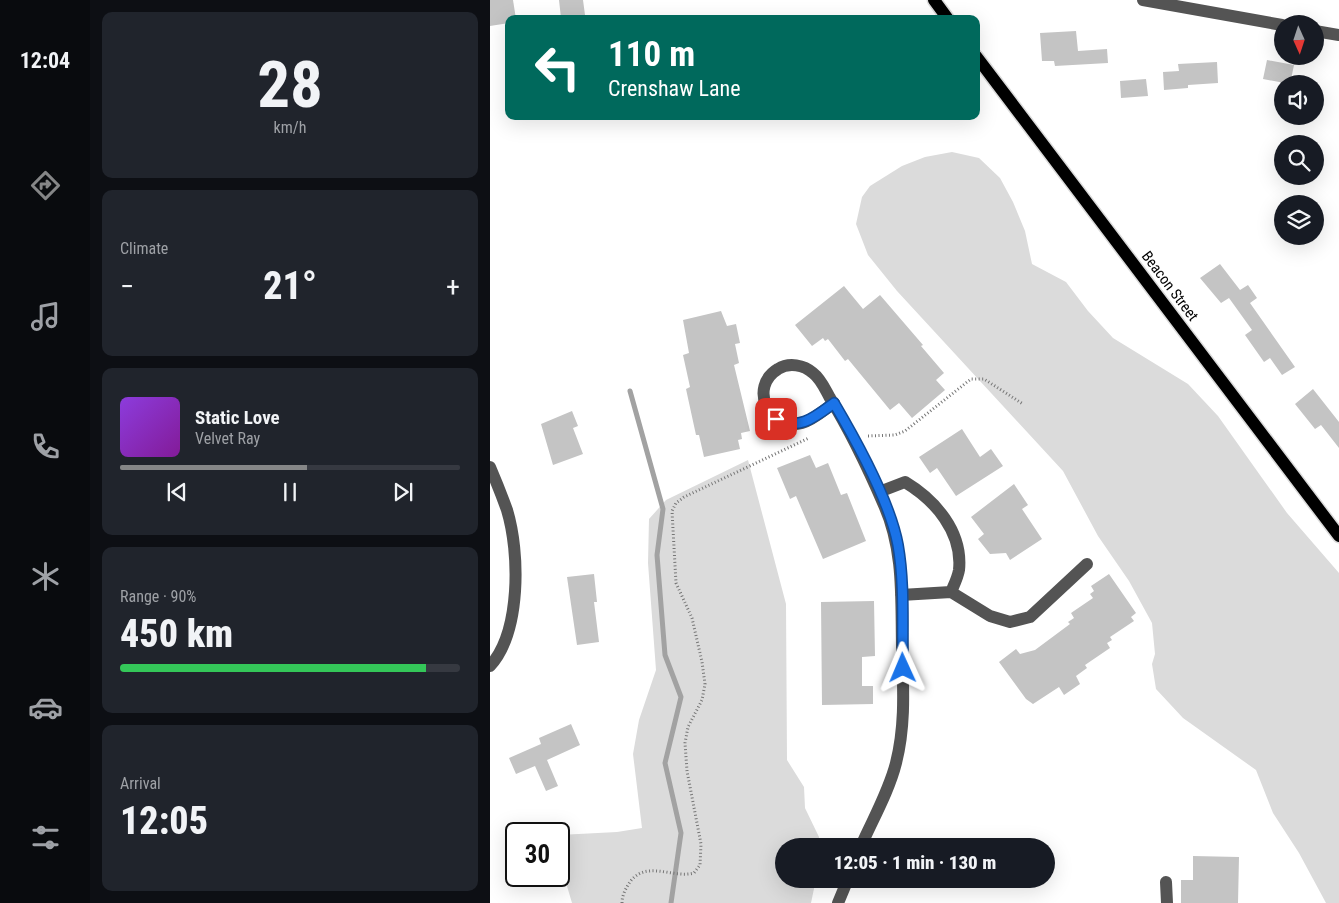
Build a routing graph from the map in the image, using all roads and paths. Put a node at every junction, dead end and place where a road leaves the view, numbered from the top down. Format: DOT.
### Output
graph roads {
  1 [pos="934,0"];
  2 [pos="1143,0"];
  3 [pos="945,15"];
  4 [pos="1274,24"];
  5 [pos="1324,32"];
  6 [pos="1339,35"];
  7 [pos="980,61"];
  8 [pos="834,403"];
  9 [pos="1023,404"];
  10 [pos="851,433"];
  11 [pos="812,436"];
  12 [pos="490,467"];
  13 [pos="879,492"];
  14 [pos="1339,536"];
  15 [pos="1087,564"];
  16 [pos="951,592"];
  17 [pos="901,595"];
  18 [pos="490,666"];
  19 [pos="864,838"];
  20 [pos="1166,882"];
  21 [pos="844,888"];
  22 [pos="622,903"];
  23 [pos="838,903"];
  24 [pos="1167,903"];
  1 -- 3 [label="main road"];
  2 -- 4 [label="street"];
  5 -- 6 [label="street"];
  7 -- 14 [label="main road, Beacon Street"];
  8 -- 8 [label="street"];
  8 -- 10 [label="street"];
  9 -- 10 [label="path"];
  10 -- 13 [label="street"];
  11 -- 22 [label="path"];
  12 -- 18 [label="street"];
  13 -- 16 [label="street"];
  13 -- 17 [label="street"];
  15 -- 16 [label="street"];
  16 -- 17 [label="street"];
  17 -- 19 [label="street"];
  20 -- 24 [label="street"];
  21 -- 23 [label="street"];
}
